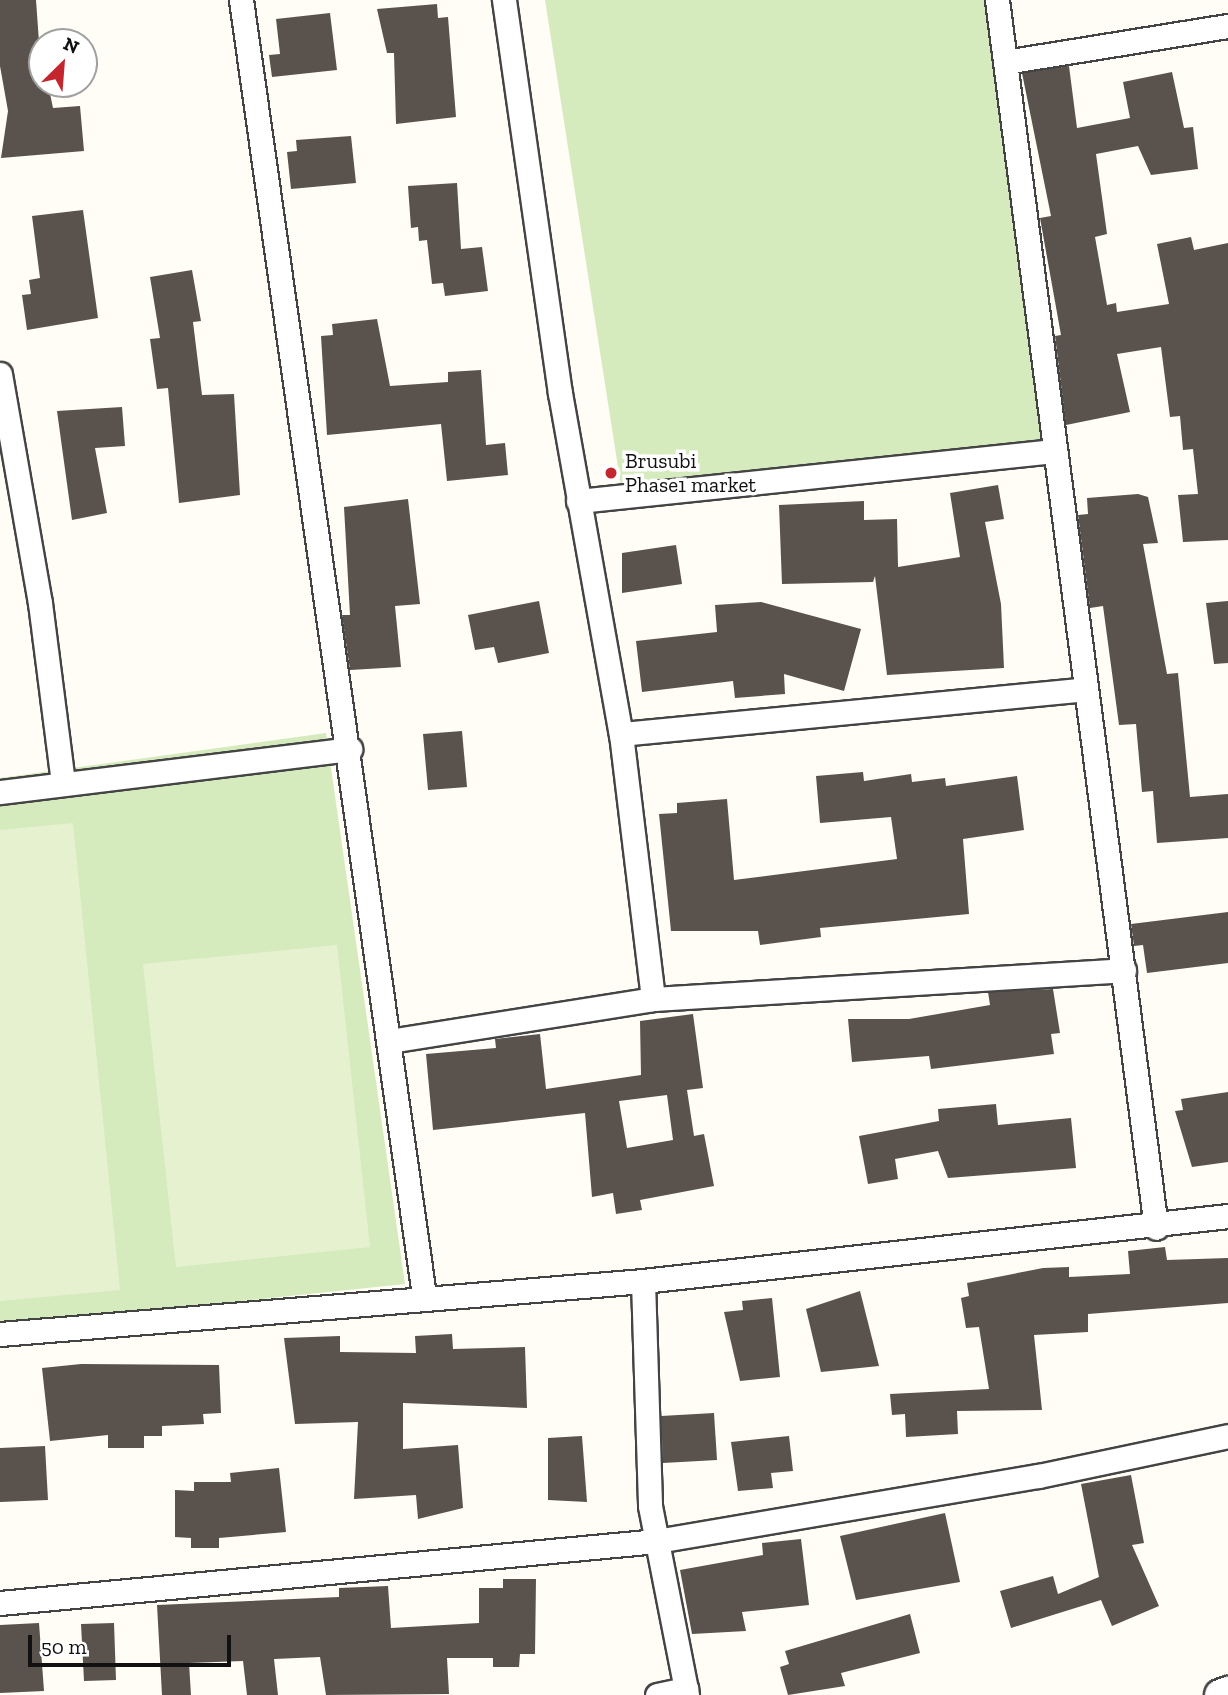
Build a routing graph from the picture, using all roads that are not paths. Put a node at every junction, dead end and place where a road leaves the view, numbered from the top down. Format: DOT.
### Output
graph roads {
  1 [pos="241,0"];
  2 [pos="504,0"];
  3 [pos="997,0"];
  4 [pos="1228,26"];
  5 [pos="1005,62"];
  6 [pos="0,374"];
  7 [pos="1054,451"];
  8 [pos="578,501"];
  9 [pos="1086,689"];
  10 [pos="621,734"];
  11 [pos="350,749"];
  12 [pos="62,783"];
  13 [pos="0,792"];
  14 [pos="1124,970"];
  15 [pos="653,999"];
  16 [pos="389,1041"];
  17 [pos="1228,1216"];
  18 [pos="1156,1227"];
  19 [pos="643,1281"];
  20 [pos="424,1295"];
  21 [pos="0,1334"];
  22 [pos="1228,1436"];
  23 [pos="657,1541"];
  24 [pos="0,1604"];
  25 [pos="687,1692"];
  26 [pos="1228,1692"];
  27 [pos="657,1695"];
  28 [pos="1220,1695"];
  1 -- 11 [label="street"];
  2 -- 8 [label="street"];
  3 -- 5 [label="street"];
  4 -- 5 [label="street"];
  5 -- 7 [label="street"];
  6 -- 12 [label="street"];
  7 -- 8 [label="street"];
  7 -- 9 [label="street"];
  8 -- 10 [label="street"];
  9 -- 10 [label="street"];
  9 -- 14 [label="street"];
  10 -- 15 [label="street"];
  11 -- 12 [label="street"];
  11 -- 16 [label="street"];
  12 -- 13 [label="street"];
  14 -- 15 [label="street"];
  14 -- 18 [label="street"];
  15 -- 16 [label="street"];
  16 -- 20 [label="street"];
  17 -- 18 [label="street"];
  18 -- 19 [label="street"];
  19 -- 20 [label="street"];
  19 -- 23 [label="street"];
  20 -- 21 [label="street"];
  22 -- 23 [label="street"];
  23 -- 24 [label="street"];
  23 -- 25 [label="street"];
  25 -- 27 [label="street"];
  26 -- 28 [label="street"];
}
